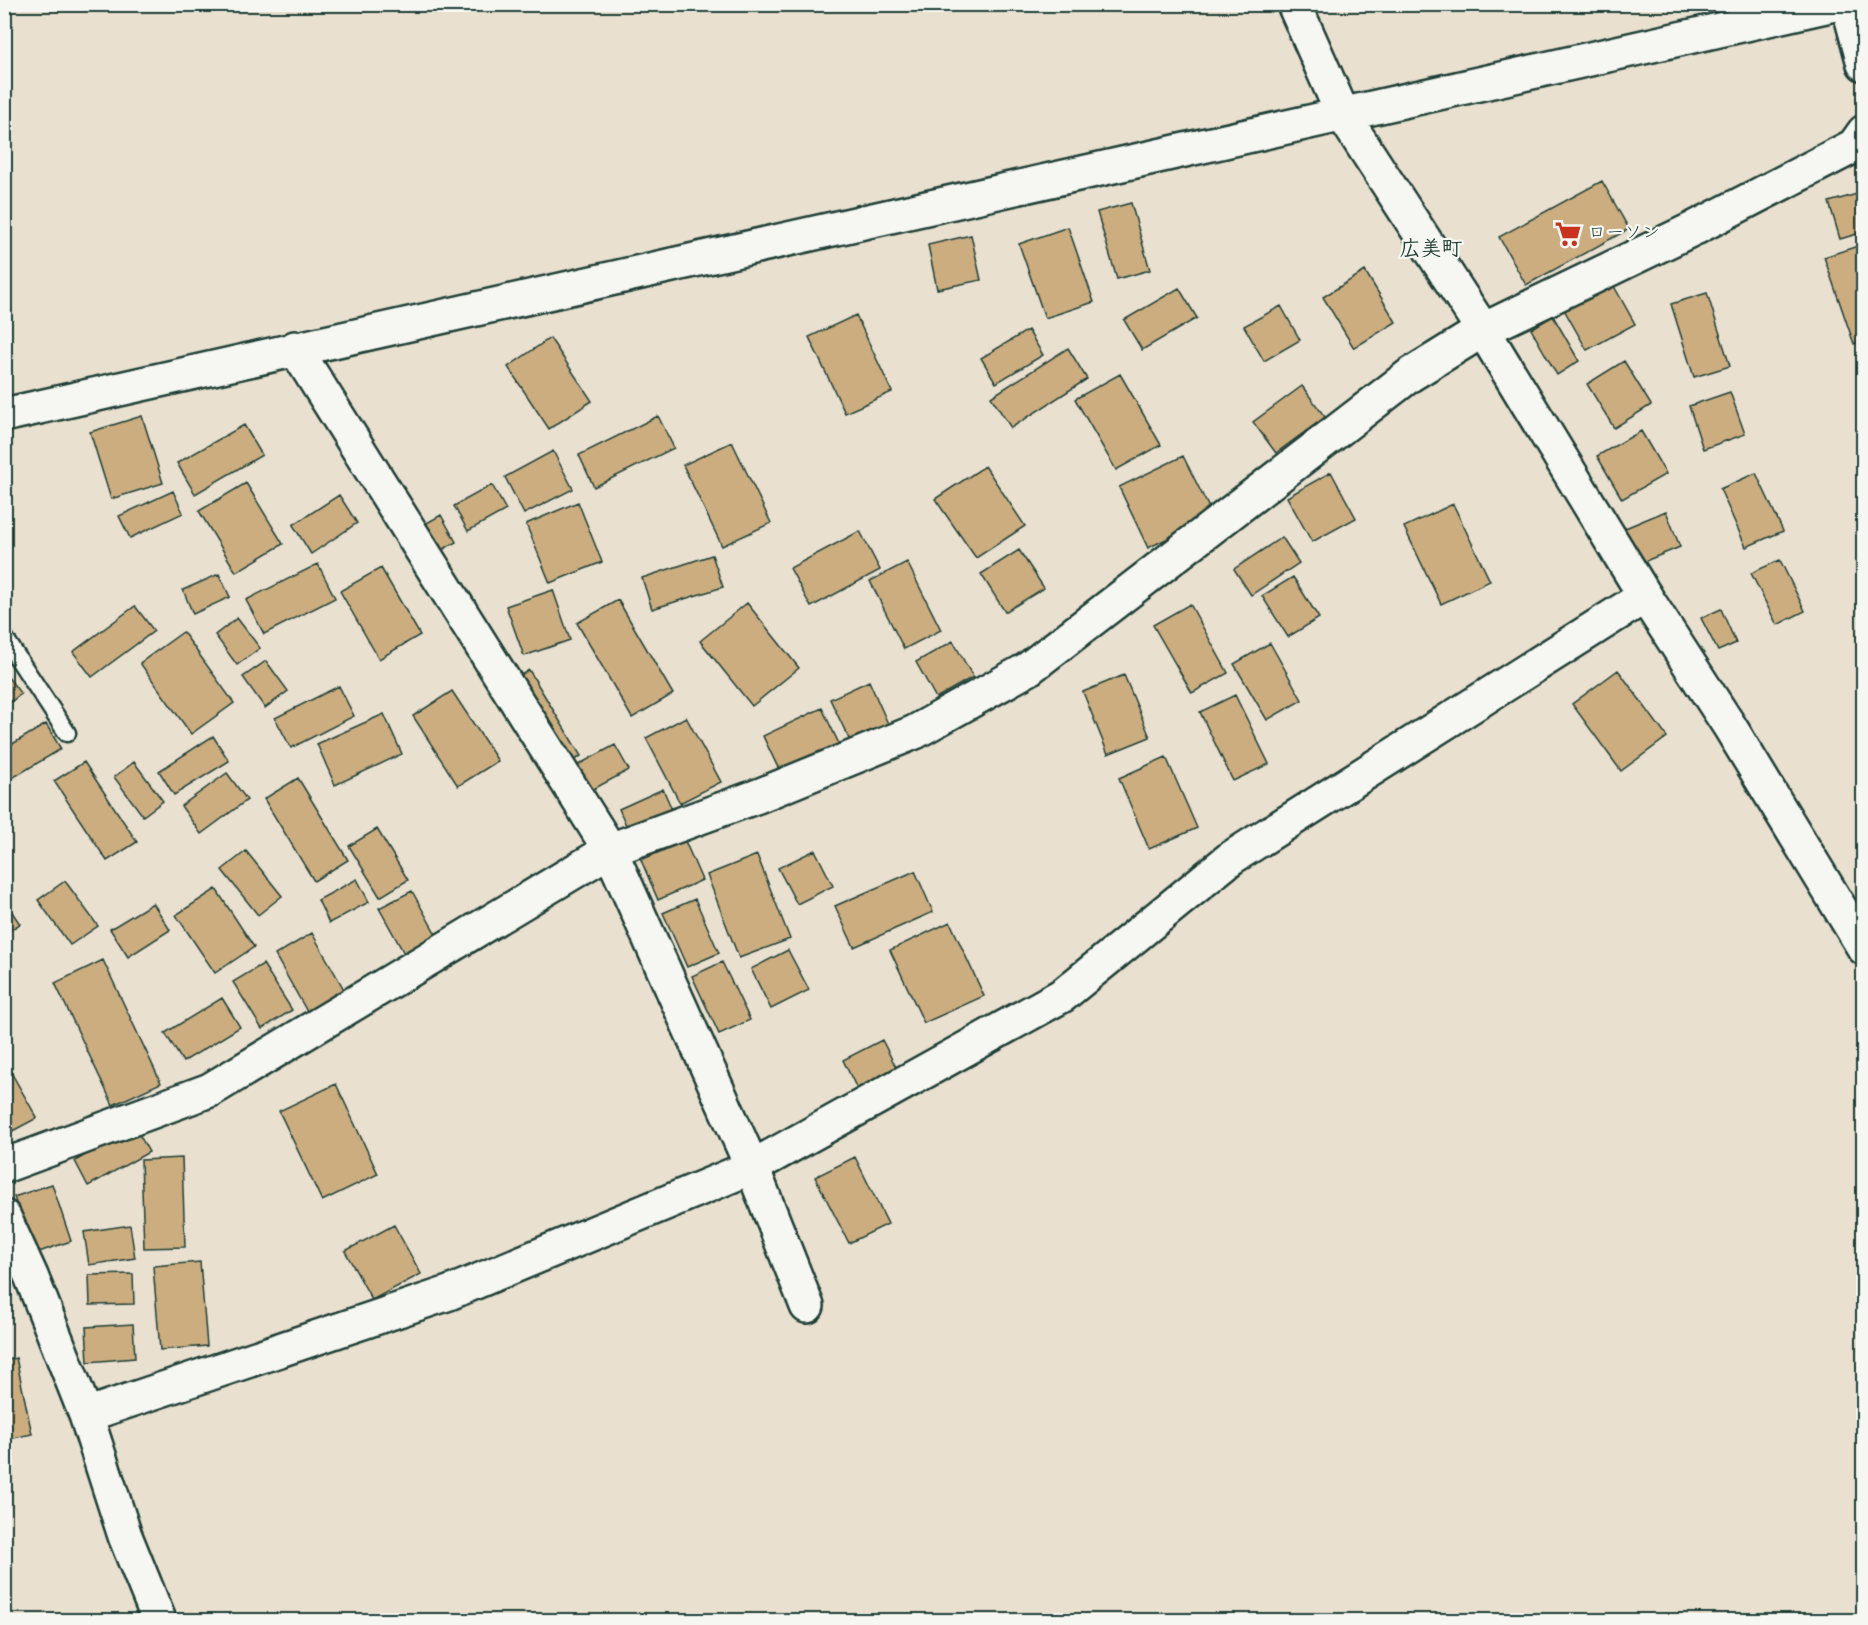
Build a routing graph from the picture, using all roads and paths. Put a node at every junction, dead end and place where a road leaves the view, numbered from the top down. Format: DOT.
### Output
graph roads {
  1 [pos="1294,4"];
  2 [pos="1835,4"];
  3 [pos="1848,4"];
  4 [pos="1738,14"];
  5 [pos="1863,64"];
  6 [pos="1343,115"];
  7 [pos="1863,132"];
  8 [pos="1483,330"];
  9 [pos="296,348"];
  10 [pos="4,414"];
  11 [pos="1645,596"];
  12 [pos="4,637"];
  13 [pos="67,733"];
  14 [pos="610,850"];
  15 [pos="1863,948"];
  16 [pos="4,1166"];
  17 [pos="752,1167"];
  18 [pos="4,1217"];
  19 [pos="807,1306"];
  20 [pos="86,1415"];
  21 [pos="159,1620"];
  1 -- 6 [label="street"];
  2 -- 4 [label="street"];
  3 -- 5 [label="street"];
  4 -- 6 [label="street"];
  6 -- 8 [label="street"];
  6 -- 9 [label="street"];
  7 -- 8 [label="street"];
  8 -- 11 [label="street"];
  8 -- 14 [label="street"];
  9 -- 10 [label="street"];
  9 -- 14 [label="street"];
  11 -- 15 [label="street"];
  11 -- 17 [label="street"];
  12 -- 13 [label="lane"];
  14 -- 16 [label="street"];
  14 -- 17 [label="street"];
  17 -- 19 [label="street"];
  17 -- 20 [label="street"];
  18 -- 20 [label="street"];
  20 -- 21 [label="street"];
}
